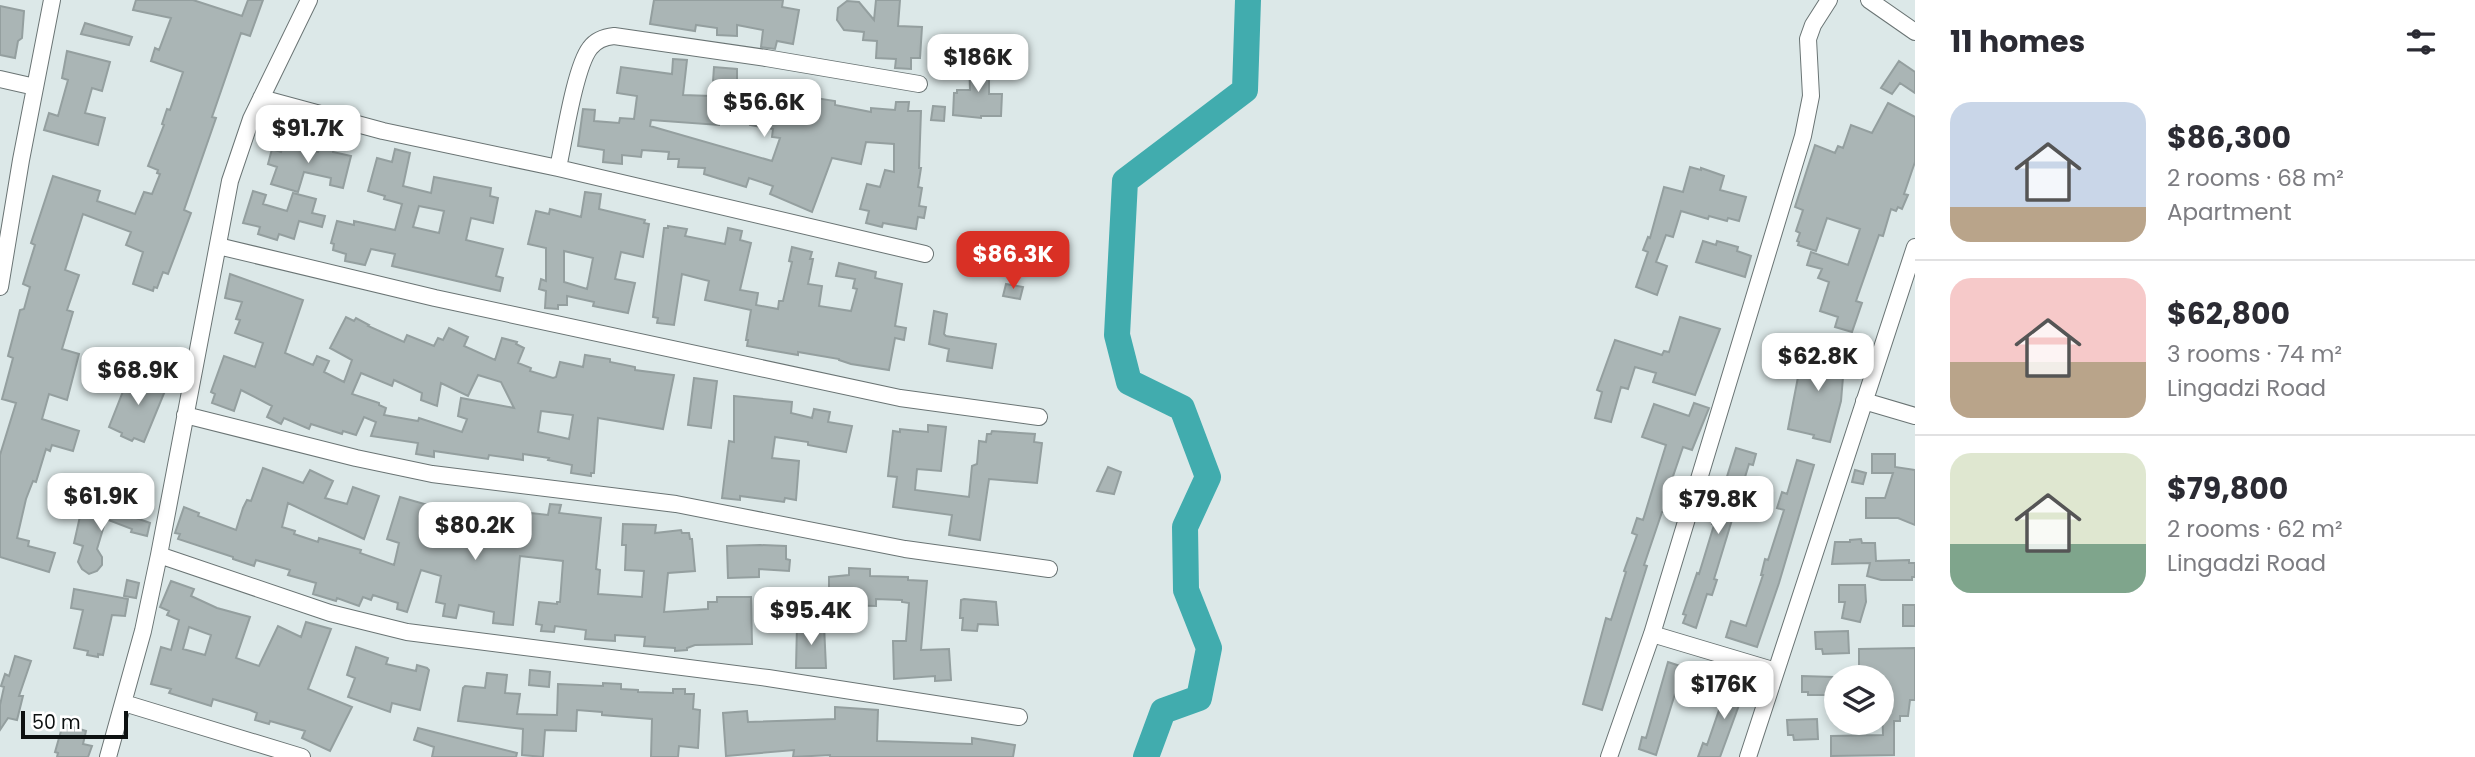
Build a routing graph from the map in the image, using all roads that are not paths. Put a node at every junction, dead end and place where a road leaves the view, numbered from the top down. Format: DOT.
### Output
graph roads {
  1 [pos="52,0"];
  2 [pos="309,0"];
  3 [pos="1829,0"];
  4 [pos="1869,0"];
  5 [pos="1915,32"];
  6 [pos="0,79"];
  7 [pos="919,84"];
  8 [pos="35,87"];
  9 [pos="261,99"];
  10 [pos="558,167"];
  11 [pos="218,247"];
  12 [pos="1915,247"];
  13 [pos="4,248"];
  14 [pos="925,254"];
  15 [pos="0,287"];
  16 [pos="1864,401"];
  17 [pos="185,415"];
  18 [pos="1915,416"];
  19 [pos="1039,417"];
  20 [pos="159,555"];
  21 [pos="1049,569"];
  22 [pos="1652,634"];
  23 [pos="1776,671"];
  24 [pos="124,703"];
  25 [pos="1019,717"];
  26 [pos="108,757"];
  27 [pos="302,757"];
  28 [pos="1609,757"];
  29 [pos="1748,757"];
  1 -- 8 [label="street"];
  2 -- 9 [label="street"];
  3 -- 22 [label="street"];
  4 -- 5 [label="street"];
  6 -- 8 [label="street"];
  7 -- 10 [label="street"];
  8 -- 13 [label="street"];
  9 -- 10 [label="street"];
  9 -- 11 [label="street"];
  10 -- 14 [label="street"];
  11 -- 17 [label="street"];
  11 -- 19 [label="street"];
  12 -- 16 [label="street"];
  13 -- 15 [label="street"];
  16 -- 18 [label="street"];
  16 -- 23 [label="street"];
  17 -- 20 [label="street"];
  17 -- 21 [label="street"];
  20 -- 24 [label="street"];
  20 -- 25 [label="street"];
  22 -- 23 [label="street"];
  22 -- 28 [label="street"];
  23 -- 29 [label="street"];
  24 -- 26 [label="street"];
  24 -- 27 [label="street"];
}
